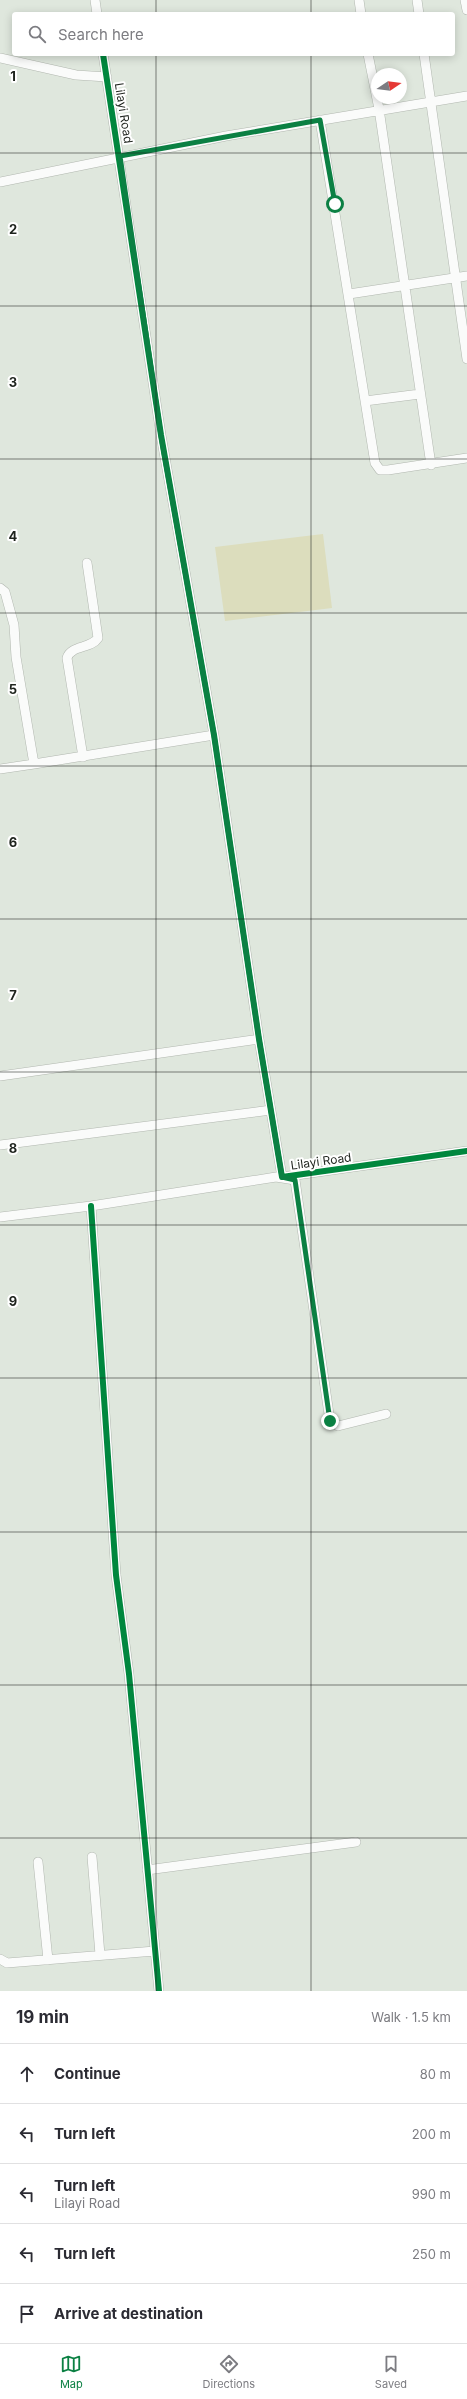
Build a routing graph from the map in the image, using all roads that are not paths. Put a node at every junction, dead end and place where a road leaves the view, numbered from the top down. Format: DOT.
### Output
graph roads {
  1 [pos="95,0"];
  2 [pos="359,0"];
  3 [pos="417,0"];
  4 [pos="465,0"];
  5 [pos="467,10"];
  6 [pos="97,12"];
  7 [pos="361,12"];
  8 [pos="419,12"];
  9 [pos="103,56"];
  10 [pos="368,56"];
  11 [pos="424,56"];
  12 [pos="0,58"];
  13 [pos="107,77"];
  14 [pos="467,96"];
  15 [pos="430,102"];
  16 [pos="379,109"];
  17 [pos="320,120"];
  18 [pos="120,156"];
  19 [pos="0,182"];
  20 [pos="467,276"];
  21 [pos="454,277"];
  22 [pos="404,287"];
  23 [pos="349,294"];
  24 [pos="467,359"];
  25 [pos="420,394"];
  26 [pos="365,401"];
  27 [pos="467,458"];
  28 [pos="431,464"];
  29 [pos="87,563"];
  30 [pos="0,588"];
  31 [pos="214,735"];
  32 [pos="83,758"];
  33 [pos="34,764"];
  34 [pos="0,769"];
  35 [pos="259,1039"];
  36 [pos="0,1076"];
  37 [pos="271,1110"];
  38 [pos="0,1145"];
  39 [pos="467,1151"];
  40 [pos="282,1177"];
  41 [pos="91,1206"];
  42 [pos="0,1218"];
  43 [pos="386,1414"];
  44 [pos="356,1842"];
  45 [pos="92,1857"];
  46 [pos="38,1862"];
  47 [pos="147,1870"];
  48 [pos="155,1950"];
  49 [pos="100,1955"];
  50 [pos="0,1959"];
  51 [pos="48,1960"];
  52 [pos="159,1991"];
  1 -- 6 [label="street"];
  2 -- 7 [label="street"];
  3 -- 8 [label="street"];
  4 -- 5 [label="street"];
  9 -- 13 [label="street, Lilayi Road"];
  10 -- 16 [label="street"];
  11 -- 15 [label="street"];
  12 -- 13 [label="street"];
  13 -- 18 [label="street, Lilayi Road"];
  14 -- 15 [label="street"];
  15 -- 16 [label="street"];
  15 -- 21 [label="street"];
  16 -- 17 [label="street"];
  16 -- 22 [label="street"];
  17 -- 18 [label="street"];
  17 -- 23 [label="street"];
  18 -- 19 [label="street"];
  18 -- 31 [label="street, Lilayi Road"];
  20 -- 21 [label="street"];
  21 -- 22 [label="street"];
  21 -- 24 [label="street"];
  22 -- 23 [label="street"];
  22 -- 25 [label="street"];
  23 -- 26 [label="street"];
  25 -- 26 [label="street"];
  25 -- 28 [label="street"];
  26 -- 28 [label="street"];
  27 -- 28 [label="street"];
  29 -- 32 [label="street"];
  30 -- 33 [label="street"];
  31 -- 32 [label="street"];
  31 -- 35 [label="street, Lilayi Road"];
  32 -- 33 [label="street"];
  33 -- 34 [label="street"];
  35 -- 36 [label="street"];
  35 -- 37 [label="street, Lilayi Road"];
  37 -- 38 [label="street"];
  37 -- 40 [label="street, Lilayi Road"];
  39 -- 40 [label="street, Lilayi Road"];
  40 -- 41 [label="street"];
  40 -- 43 [label="street"];
  41 -- 42 [label="street"];
  41 -- 47 [label="street"];
  44 -- 47 [label="street"];
  45 -- 49 [label="street"];
  46 -- 51 [label="street"];
  47 -- 48 [label="street"];
  48 -- 49 [label="street"];
  48 -- 52 [label="street"];
  49 -- 51 [label="street"];
  50 -- 51 [label="street"];
}
